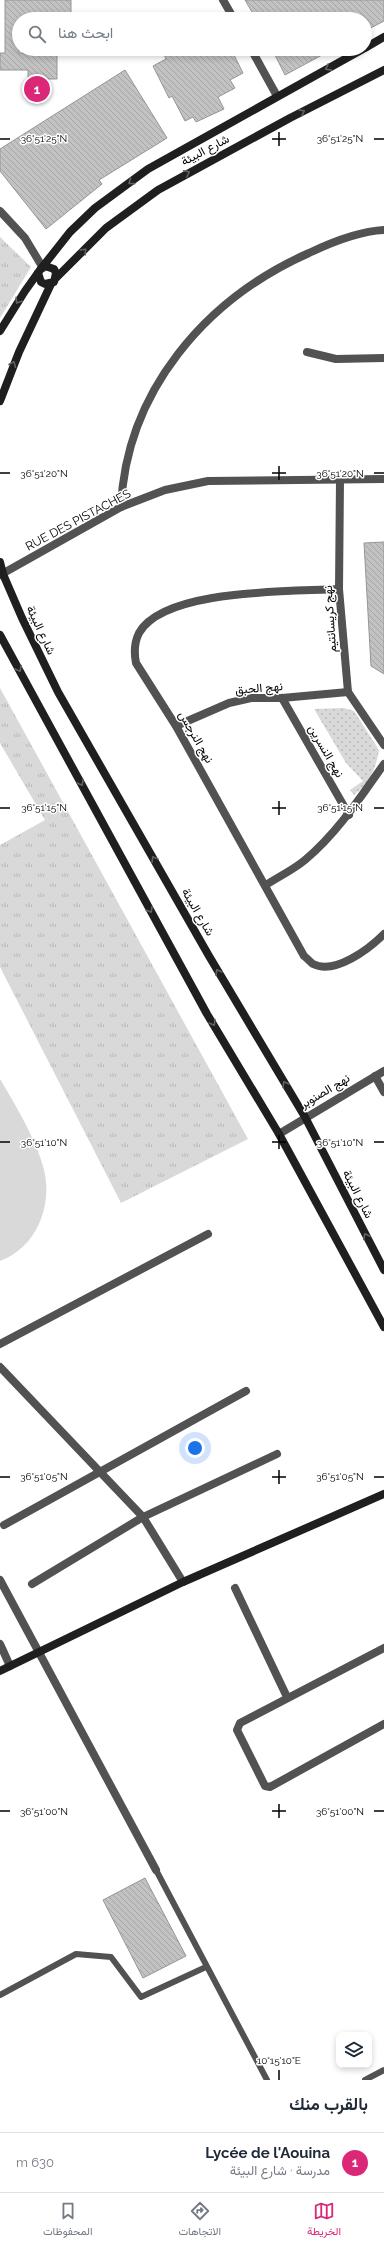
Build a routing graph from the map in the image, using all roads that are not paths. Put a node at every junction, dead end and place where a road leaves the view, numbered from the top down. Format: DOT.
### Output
graph roads {
  1 [pos="223,0"];
  2 [pos="230,12"];
  3 [pos="384,37"];
  4 [pos="372,44"];
  5 [pos="255,56"];
  6 [pos="350,56"];
  7 [pos="384,70"];
  8 [pos="278,96"];
  9 [pos="0,211"];
  10 [pos="384,230"];
  11 [pos="42,269"];
  12 [pos="54,281"];
  13 [pos="0,331"];
  14 [pos="306,352"];
  15 [pos="384,358"];
  16 [pos="0,401"];
  17 [pos="384,479"];
  18 [pos="340,480"];
  19 [pos="121,508"];
  20 [pos="0,562"];
  21 [pos="1,575"];
  22 [pos="339,589"];
  23 [pos="0,635"];
  24 [pos="348,692"];
  25 [pos="282,698"];
  26 [pos="176,726"];
  27 [pos="384,745"];
  28 [pos="384,764"];
  29 [pos="348,815"];
  30 [pos="266,885"];
  31 [pos="384,934"];
  32 [pos="384,1070"];
  33 [pos="375,1076"];
  34 [pos="384,1092"];
  35 [pos="305,1117"];
  36 [pos="279,1134"];
  37 [pos="208,1234"];
  38 [pos="384,1270"];
  39 [pos="384,1327"];
  40 [pos="0,1344"];
  41 [pos="0,1367"];
  42 [pos="246,1391"];
  43 [pos="277,1454"];
  44 [pos="102,1472"];
  45 [pos="384,1494"];
  46 [pos="143,1517"];
  47 [pos="4,1525"];
  48 [pos="0,1580"];
  49 [pos="183,1582"];
  50 [pos="32,1584"];
  51 [pos="234,1588"];
  52 [pos="0,1644"];
  53 [pos="383,1650"];
  54 [pos="38,1654"];
  55 [pos="10,1666"];
  56 [pos="0,1671"];
  57 [pos="287,1697"];
  58 [pos="384,1724"];
  59 [pos="156,1870"];
  60 [pos="206,1967"];
  61 [pos="0,1995"];
  62 [pos="384,2070"];
  63 [pos="267,2080"];
  64 [pos="365,2080"];
  1 -- 2 [label="street"];
  3 -- 4 [label="street, شارع البيئة"];
  5 -- 8 [label="street"];
  6 -- 8 [label="street, شارع البيئة, one-way"];
  12 -- 7 [label="street, شارع البيئة, one-way"];
  8 -- 11 [label="street, شارع البيئة, one-way"];
  9 -- 11 [label="street"];
  10 -- 19 [label="street"];
  11 -- 12 [label="street"];
  11 -- 12 [label="street"];
  11 -- 13 [label="street, شارع البيئة, one-way"];
  16 -- 12 [label="street, شارع البيئة, one-way"];
  14 -- 15 [label="street"];
  17 -- 18 [label="street, RUE DES PISTACHES"];
  18 -- 19 [label="street, RUE DES PISTACHES"];
  18 -- 22 [label="street, نهج كريسانتيم"];
  19 -- 21 [label="street, RUE DES PISTACHES"];
  20 -- 21 [label="street, شارع البيئة"];
  35 -- 21 [label="street, شارع البيئة, one-way"];
  22 -- 24 [label="street, نهج كريسانتيم"];
  22 -- 26 [label="street, نهج النرجس"];
  23 -- 36 [label="street, one-way"];
  24 -- 25 [label="street, نهج الحبق"];
  24 -- 27 [label="street, نهج كريسانتيم"];
  25 -- 26 [label="street, نهج الحبق"];
  25 -- 29 [label="street, نهج النسرين"];
  26 -- 30 [label="street, نهج النرجس"];
  28 -- 29 [label="street"];
  29 -- 30 [label="street"];
  30 -- 31 [label="street, نهج النرجس"];
  32 -- 33 [label="street, نهج الصنوبر"];
  33 -- 34 [label="street"];
  33 -- 35 [label="street, نهج الصنوبر"];
  35 -- 36 [label="street, نهج الصنوبر"];
  38 -- 35 [label="street, شارع البيئة, one-way"];
  36 -- 39 [label="street"];
  37 -- 40 [label="street"];
  41 -- 44 [label="street"];
  42 -- 44 [label="street"];
  43 -- 46 [label="street"];
  44 -- 46 [label="street"];
  44 -- 47 [label="street"];
  45 -- 49 [label="street"];
  46 -- 49 [label="street"];
  46 -- 50 [label="street"];
  48 -- 54 [label="street"];
  49 -- 54 [label="street"];
  51 -- 57 [label="street"];
  52 -- 55 [label="street"];
  53 -- 57 [label="street"];
  54 -- 55 [label="street"];
  54 -- 59 [label="street"];
  55 -- 56 [label="street"];
  57 -- 58 [label="street"];
  59 -- 60 [label="lane"];
  60 -- 61 [label="lane"];
  60 -- 63 [label="lane"];
  62 -- 64 [label="lane"];
}
